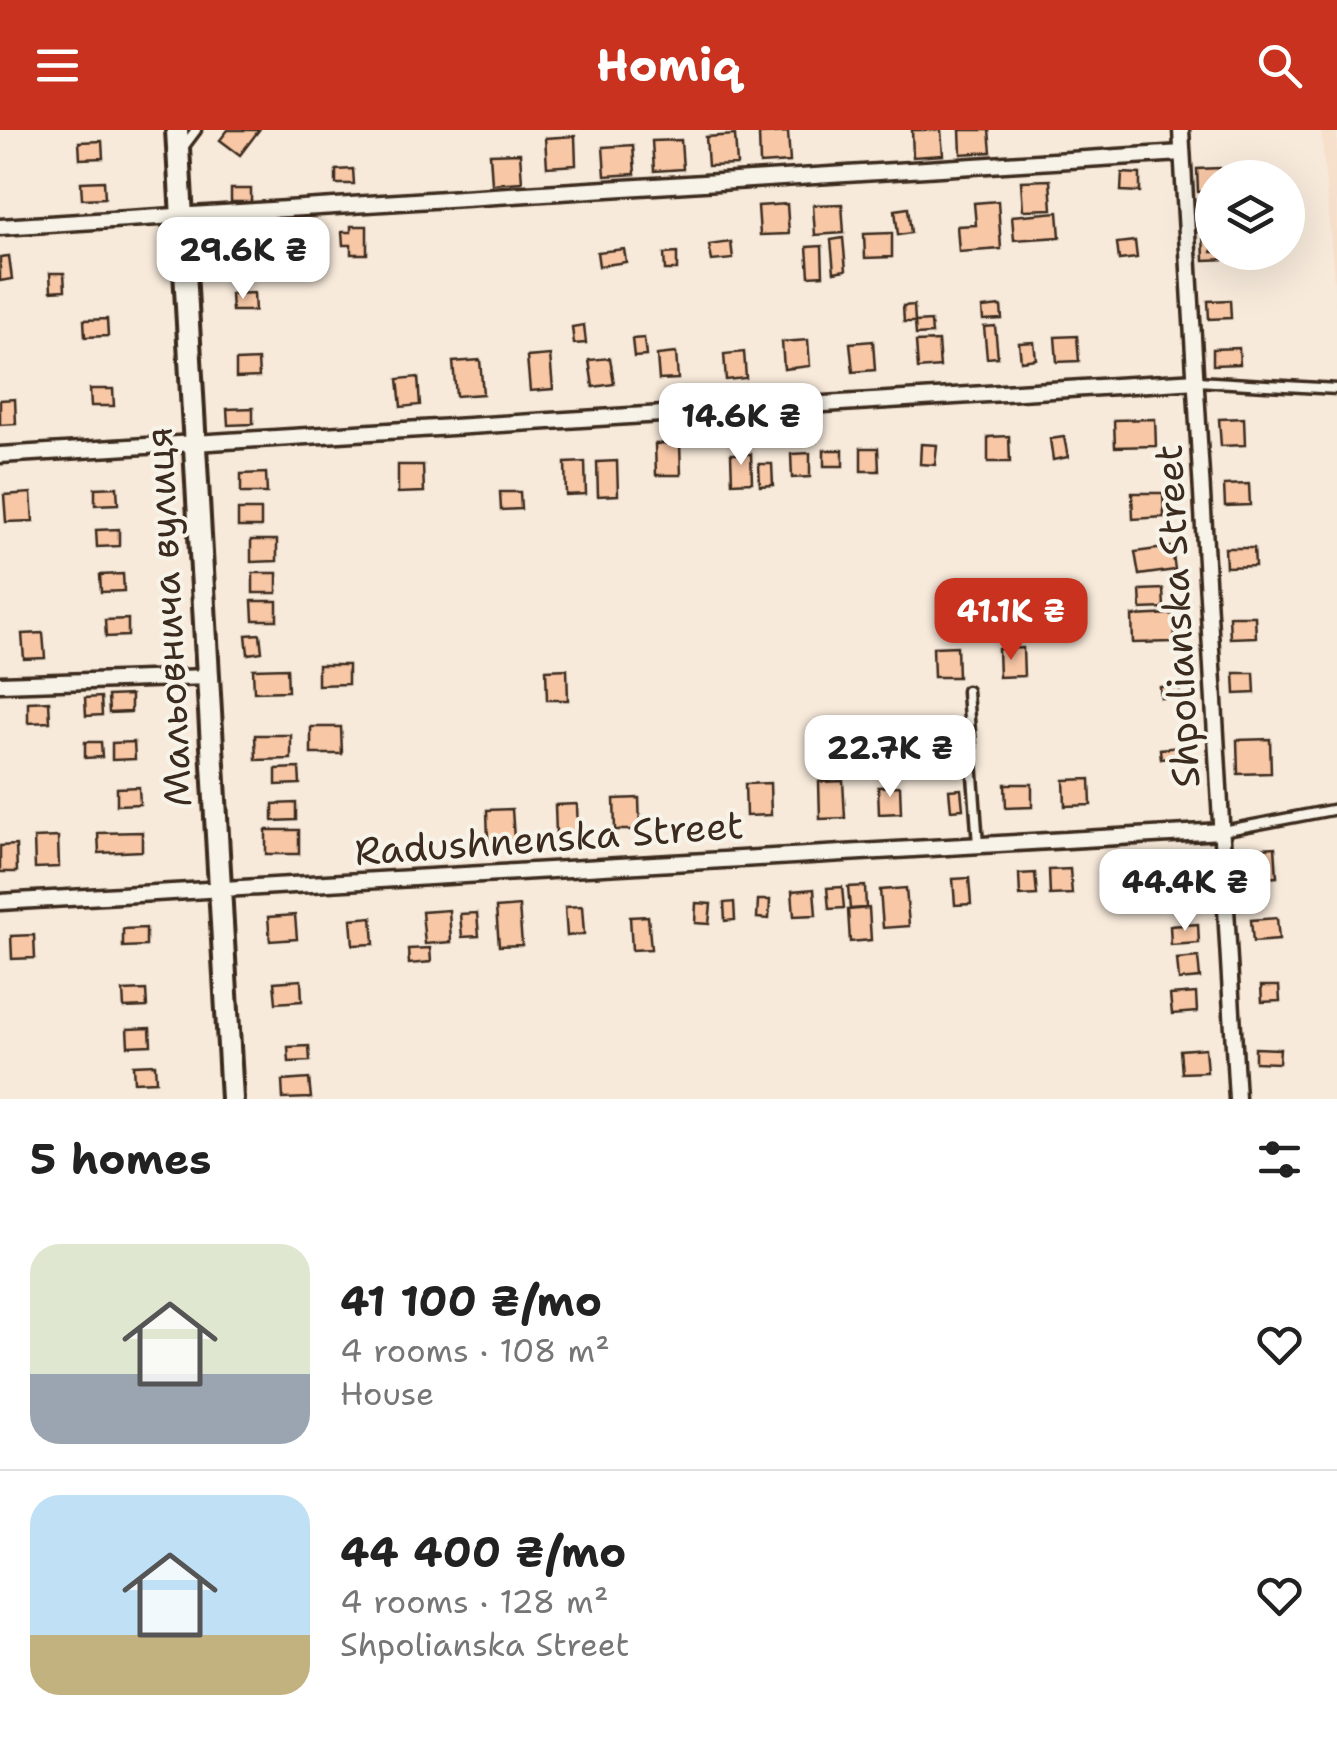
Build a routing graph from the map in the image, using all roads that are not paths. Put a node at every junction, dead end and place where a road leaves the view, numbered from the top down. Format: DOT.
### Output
graph roads {
  1 [pos="177,130"];
  2 [pos="196,130"];
  3 [pos="1181,130"];
  4 [pos="178,153"];
  5 [pos="1182,153"];
  6 [pos="182,215"];
  7 [pos="0,227"];
  8 [pos="1197,381"];
  9 [pos="1337,389"];
  10 [pos="193,444"];
  11 [pos="0,455"];
  12 [pos="208,678"];
  13 [pos="0,684"];
  14 [pos="967,691"];
  15 [pos="1337,810"];
  16 [pos="1222,831"];
  17 [pos="978,844"];
  18 [pos="219,891"];
  19 [pos="0,902"];
  20 [pos="232,1099"];
  21 [pos="1237,1099"];
  1 -- 4 [label="street, Мальовнича вулиця"];
  2 -- 4 [label="lane"];
  3 -- 5 [label="street, Shpolianska Street"];
  4 -- 6 [label="street, Мальовнича вулиця"];
  5 -- 6 [label="street"];
  5 -- 8 [label="street, Shpolianska Street"];
  6 -- 7 [label="street"];
  6 -- 10 [label="street, Мальовнича вулиця"];
  8 -- 9 [label="lane"];
  8 -- 10 [label="street"];
  8 -- 16 [label="street, Shpolianska Street"];
  10 -- 11 [label="street"];
  10 -- 12 [label="street, Мальовнича вулиця"];
  12 -- 13 [label="street"];
  12 -- 18 [label="street, Мальовнича вулиця"];
  14 -- 17 [label="lane"];
  15 -- 16 [label="lane"];
  16 -- 17 [label="street, Radushnenska Street"];
  16 -- 21 [label="street, Shpolianska Street"];
  17 -- 18 [label="street, Radushnenska Street"];
  18 -- 19 [label="street, Radushnenska Street"];
  18 -- 20 [label="street, Мальовнича вулиця"];
}
